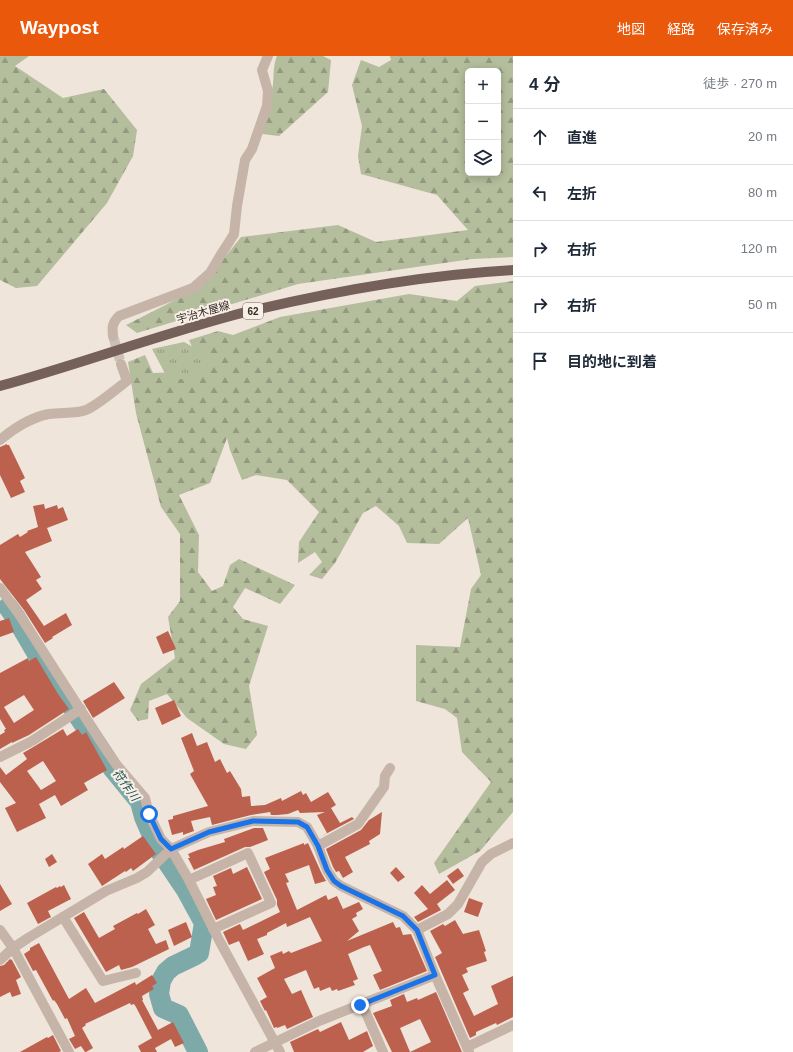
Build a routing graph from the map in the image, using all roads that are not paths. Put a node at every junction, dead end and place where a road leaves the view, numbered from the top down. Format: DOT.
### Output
graph roads {
  1 [pos="268,56"];
  2 [pos="513,270"];
  3 [pos="113,336"];
  4 [pos="120,364"];
  5 [pos="0,386"];
  6 [pos="0,440"];
  7 [pos="0,588"];
  8 [pos="80,710"];
  9 [pos="0,757"];
  10 [pos="390,768"];
  11 [pos="513,843"];
  12 [pos="318,846"];
  13 [pos="170,849"];
  14 [pos="189,880"];
  15 [pos="63,917"];
  16 [pos="214,929"];
  17 [pos="0,930"];
  18 [pos="417,930"];
  19 [pos="13,948"];
  20 [pos="0,960"];
  21 [pos="136,973"];
  22 [pos="435,975"];
  23 [pos="360,1005"];
  24 [pos="513,1025"];
  25 [pos="278,1048"];
  26 [pos="467,1050"];
  27 [pos="69,1052"];
  28 [pos="255,1052"];
  29 [pos="383,1052"];
  1 -- 3 [label="street"];
  2 -- 5 [label="main road, 宇治木屋線 / 62"];
  4 -- 6 [label="street"];
  7 -- 8 [label="street"];
  8 -- 9 [label="street"];
  8 -- 13 [label="street"];
  10 -- 12 [label="street"];
  11 -- 18 [label="street"];
  12 -- 13 [label="street"];
  12 -- 18 [label="street"];
  13 -- 14 [label="street"];
  13 -- 15 [label="street"];
  14 -- 16 [label="street"];
  14 -- 16 [label="street"];
  15 -- 19 [label="street"];
  15 -- 21 [label="street"];
  16 -- 25 [label="street"];
  17 -- 19 [label="street"];
  18 -- 22 [label="street"];
  19 -- 20 [label="street"];
  19 -- 27 [label="street"];
  22 -- 23 [label="street"];
  22 -- 26 [label="street"];
  23 -- 25 [label="street"];
  23 -- 29 [label="street"];
  24 -- 26 [label="street"];
  25 -- 28 [label="street"];
}
